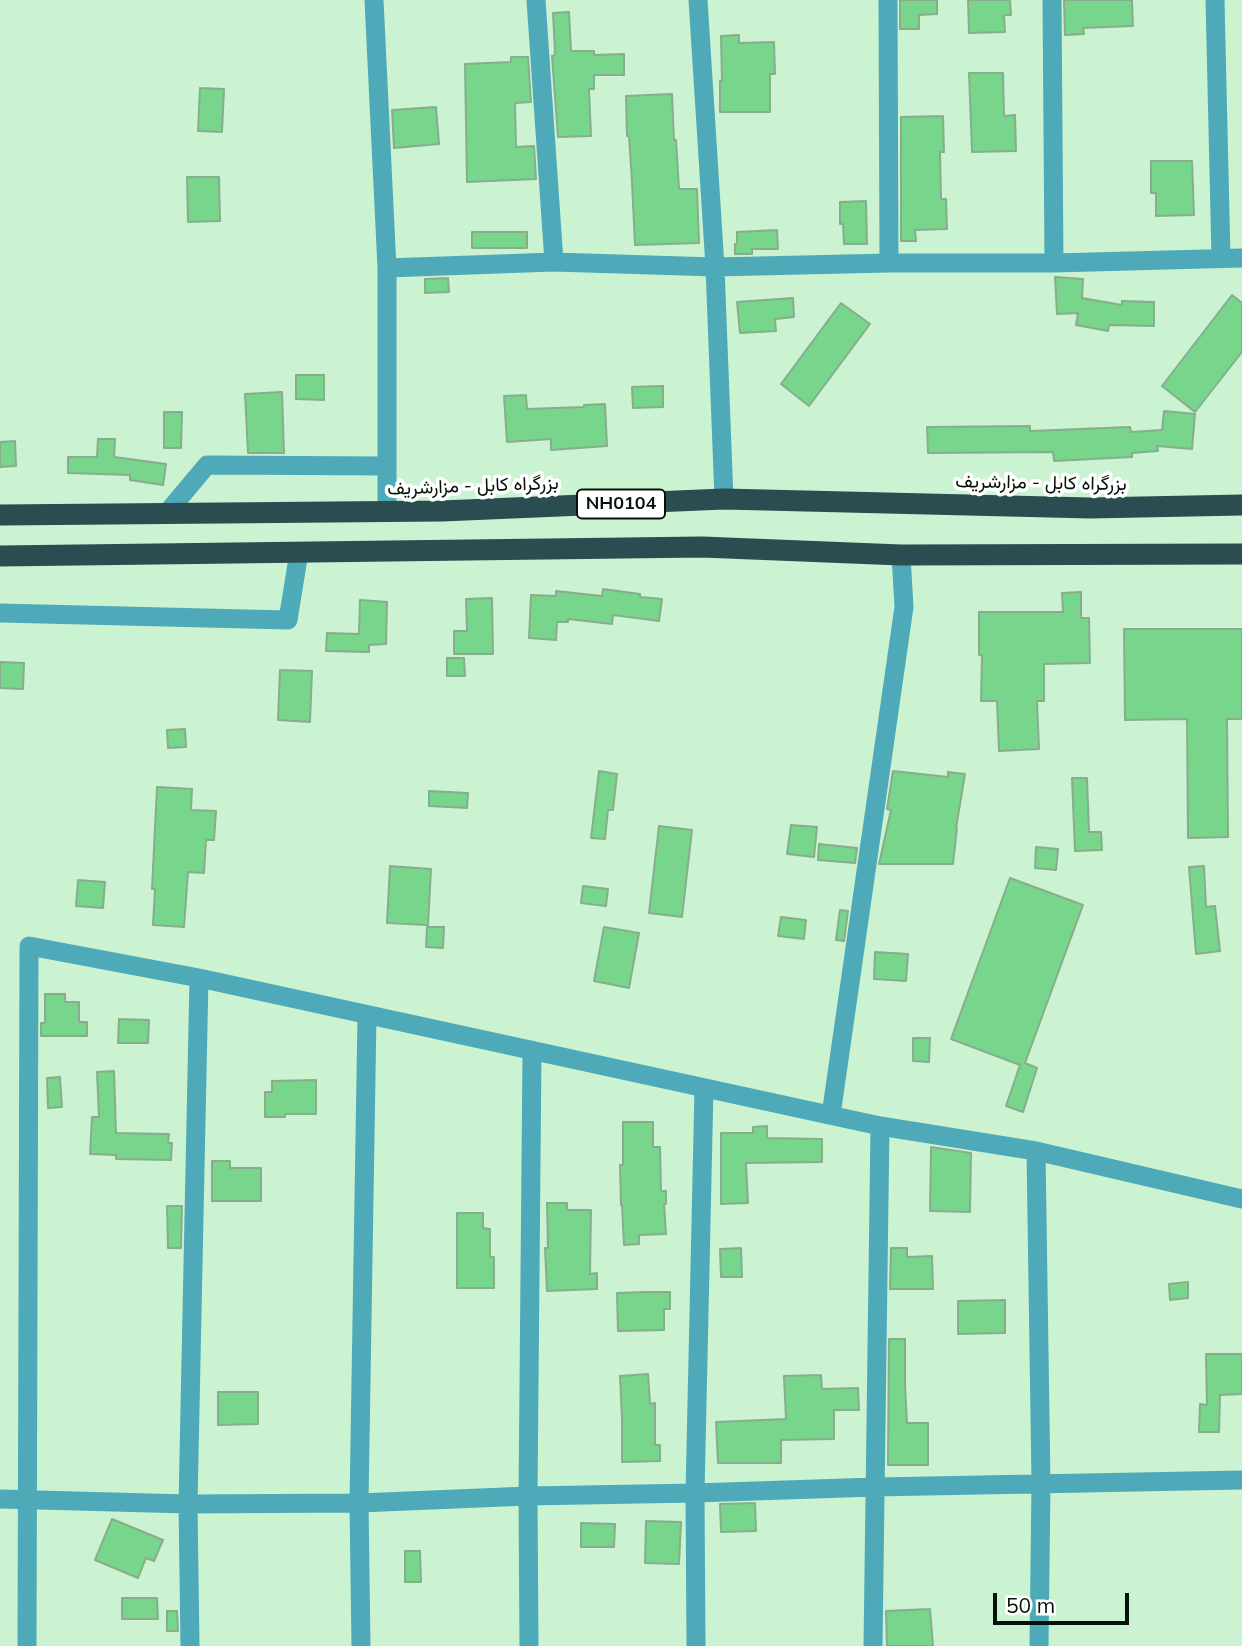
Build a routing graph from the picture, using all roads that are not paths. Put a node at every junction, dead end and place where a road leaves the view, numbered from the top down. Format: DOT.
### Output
graph roads {
  1 [pos="374,0"];
  2 [pos="536,0"];
  3 [pos="698,0"];
  4 [pos="888,0"];
  5 [pos="1052,0"];
  6 [pos="1215,0"];
  7 [pos="1221,258"];
  8 [pos="1242,258"];
  9 [pos="554,262"];
  10 [pos="888,263"];
  11 [pos="1054,263"];
  12 [pos="715,267"];
  13 [pos="387,268"];
  14 [pos="387,466"];
  15 [pos="724,499"];
  16 [pos="1242,505"];
  17 [pos="387,512"];
  18 [pos="166,514"];
  19 [pos="0,515"];
  20 [pos="299,552"];
  21 [pos="1242,554"];
  22 [pos="901,555"];
  23 [pos="0,556"];
  24 [pos="0,613"];
  25 [pos="200,978"];
  26 [pos="367,1014"];
  27 [pos="532,1050"];
  28 [pos="704,1088"];
  29 [pos="831,1115"];
  30 [pos="880,1126"];
  31 [pos="1036,1151"];
  32 [pos="1242,1199"];
  33 [pos="1242,1480"];
  34 [pos="1041,1484"];
  35 [pos="874,1487"];
  36 [pos="695,1493"];
  37 [pos="528,1496"];
  38 [pos="0,1499"];
  39 [pos="27,1499"];
  40 [pos="359,1503"];
  41 [pos="188,1504"];
  42 [pos="27,1646"];
  43 [pos="190,1646"];
  44 [pos="361,1646"];
  45 [pos="529,1646"];
  46 [pos="696,1646"];
  47 [pos="873,1646"];
  48 [pos="1040,1646"];
  1 -- 13 [label="street"];
  2 -- 9 [label="street"];
  3 -- 12 [label="street"];
  4 -- 10 [label="street"];
  5 -- 11 [label="street"];
  6 -- 7 [label="street"];
  7 -- 8 [label="street"];
  7 -- 11 [label="street"];
  9 -- 12 [label="street"];
  9 -- 13 [label="street"];
  10 -- 11 [label="street"];
  10 -- 12 [label="street"];
  12 -- 15 [label="street"];
  13 -- 14 [label="street"];
  14 -- 17 [label="street"];
  14 -- 18 [label="street"];
  15 -- 16 [label="highway, بزرگراه کابل - مزارشریف / NH0104"];
  15 -- 17 [label="highway, بزرگراه کابل - مزارشریف / NH0104"];
  17 -- 18 [label="highway, بزرگراه کابل - مزارشریف / NH0104"];
  18 -- 19 [label="highway, بزرگراه کابل - مزارشریف / NH0104"];
  20 -- 22 [label="highway"];
  20 -- 23 [label="highway"];
  20 -- 24 [label="street"];
  21 -- 22 [label="highway"];
  22 -- 29 [label="street"];
  25 -- 26 [label="street"];
  25 -- 39 [label="street"];
  25 -- 41 [label="street"];
  26 -- 27 [label="street"];
  26 -- 40 [label="street"];
  27 -- 28 [label="street"];
  27 -- 37 [label="street"];
  28 -- 29 [label="street"];
  28 -- 36 [label="street"];
  29 -- 30 [label="street"];
  30 -- 31 [label="street"];
  30 -- 35 [label="street"];
  31 -- 32 [label="street"];
  31 -- 34 [label="street"];
  33 -- 34 [label="street"];
  34 -- 35 [label="street"];
  34 -- 48 [label="street"];
  35 -- 36 [label="street"];
  35 -- 47 [label="street"];
  36 -- 37 [label="street"];
  36 -- 46 [label="street"];
  37 -- 40 [label="street"];
  37 -- 45 [label="street"];
  38 -- 39 [label="street"];
  39 -- 41 [label="street"];
  39 -- 42 [label="street"];
  40 -- 41 [label="street"];
  40 -- 44 [label="street"];
  41 -- 43 [label="street"];
}
